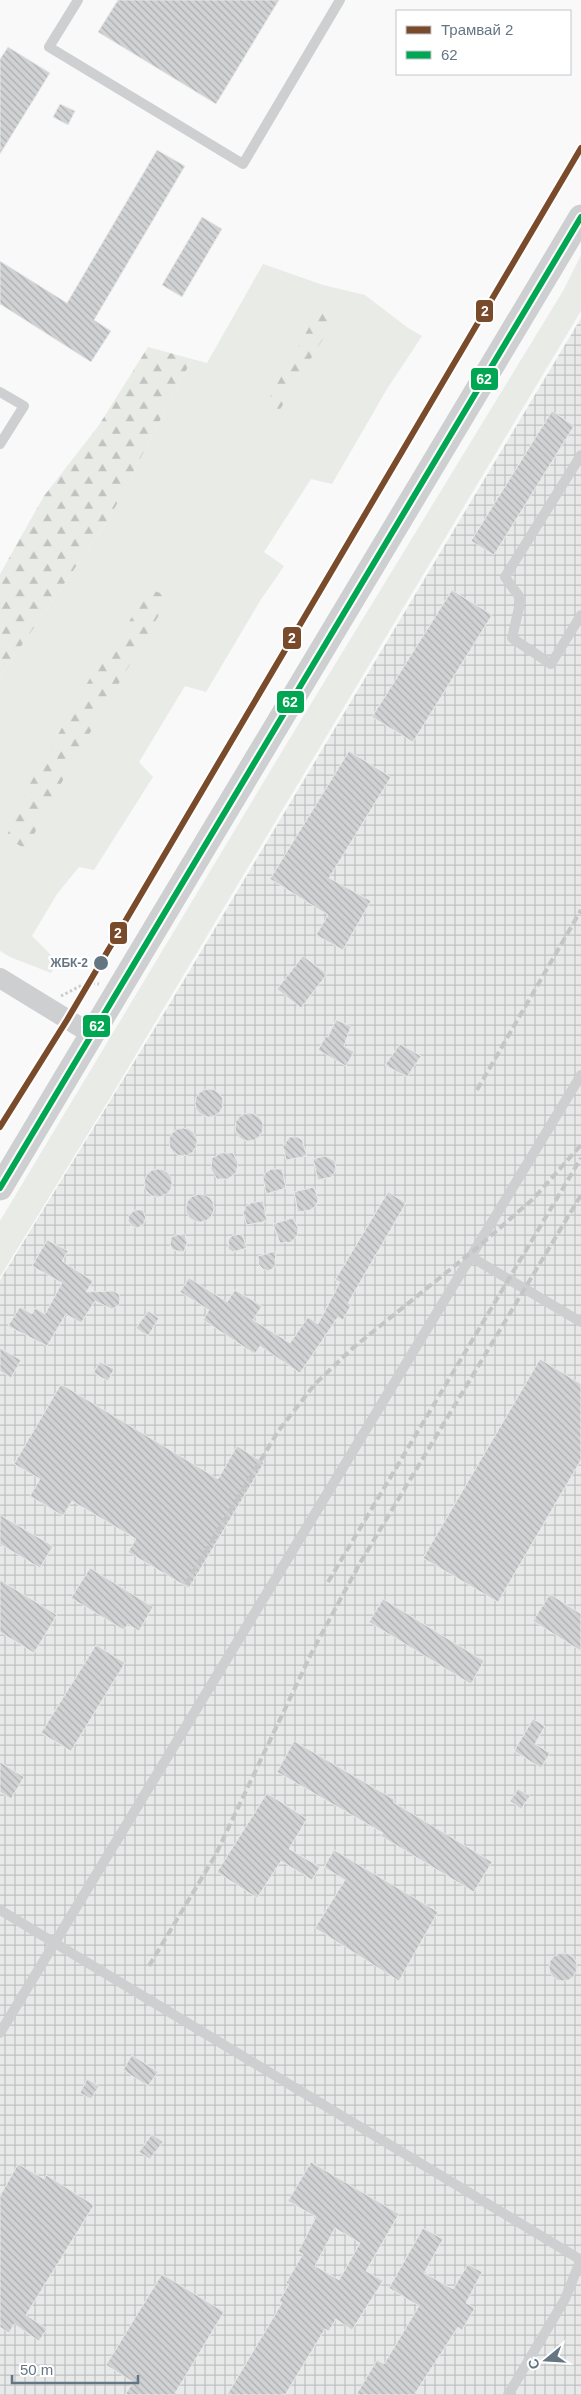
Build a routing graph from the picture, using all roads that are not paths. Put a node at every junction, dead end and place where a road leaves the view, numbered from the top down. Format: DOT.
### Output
graph roads {
  1 [pos="78,0"];
  2 [pos="340,0"];
  3 [pos="581,217"];
  4 [pos="0,392"];
  5 [pos="0,444"];
  6 [pos="581,455"];
  7 [pos="581,615"];
  8 [pos="0,978"];
  9 [pos="93,1036"];
  10 [pos="581,1075"];
  11 [pos="0,1188"];
  12 [pos="471,1257"];
  13 [pos="581,1322"];
  14 [pos="0,1910"];
  15 [pos="54,1943"];
  16 [pos="0,2033"];
  17 [pos="581,2260"];
  18 [pos="508,2395"];
  1 -- 2 [label="lane"];
  3 -- 9 [label="street"];
  4 -- 5 [label="lane"];
  6 -- 7 [label="lane"];
  8 -- 9 [label="street"];
  9 -- 11 [label="street"];
  10 -- 12 [label="lane"];
  12 -- 13 [label="lane"];
  12 -- 15 [label="lane"];
  14 -- 15 [label="lane"];
  15 -- 16 [label="lane"];
  15 -- 17 [label="lane"];
  17 -- 18 [label="lane"];
}
